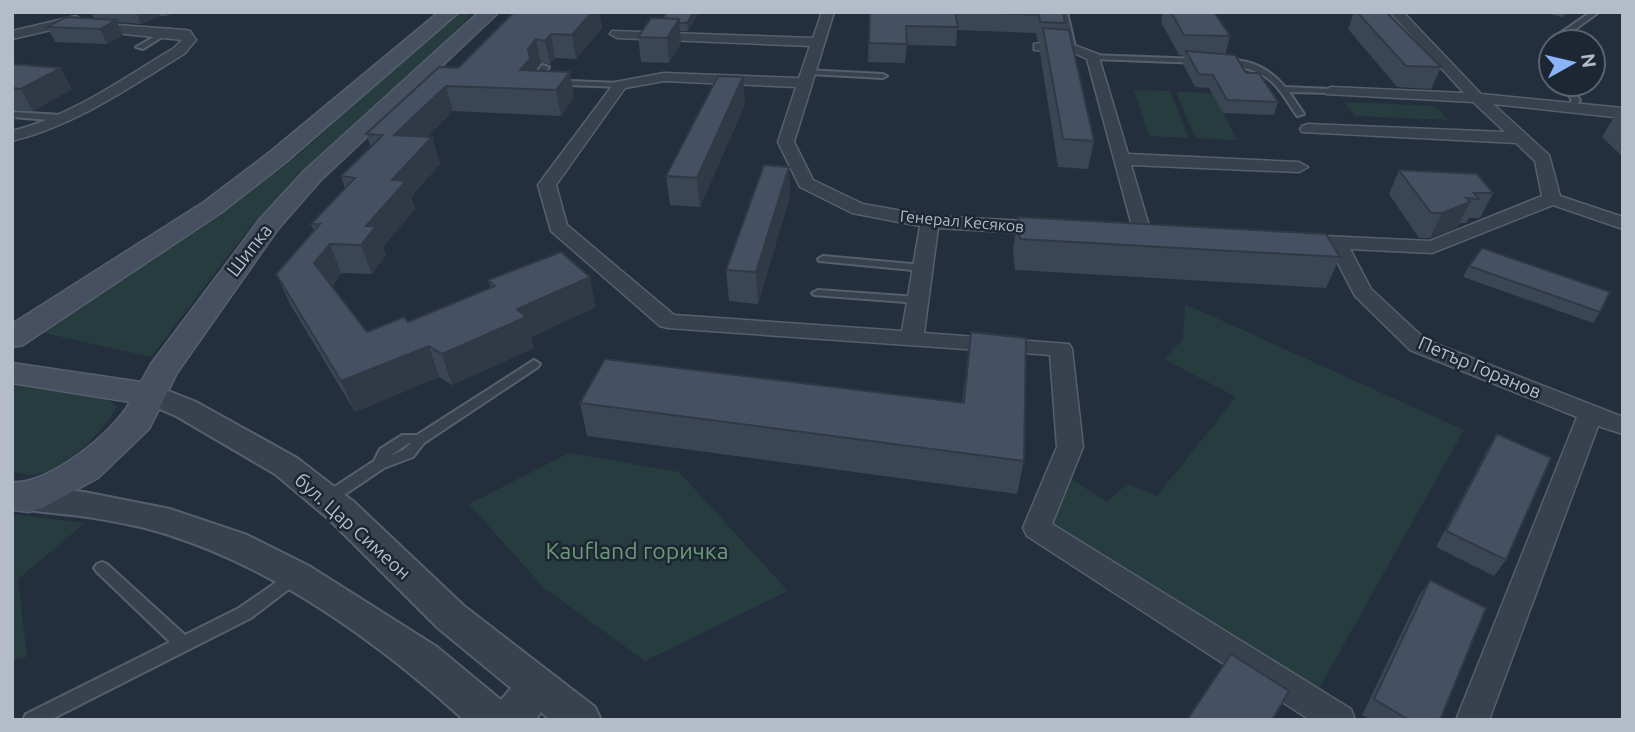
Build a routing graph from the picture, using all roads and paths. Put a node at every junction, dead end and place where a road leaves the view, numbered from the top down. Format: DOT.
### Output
graph roads {
  1 [pos="95,12"];
  2 [pos="450,12"];
  3 [pos="490,12"];
  4 [pos="828,12"];
  5 [pos="1064,12"];
  6 [pos="1396,12"];
  7 [pos="1596,12"];
  8 [pos="60,25"];
  9 [pos="1573,28"];
  10 [pos="168,31"];
  11 [pos="617,34"];
  12 [pos="12,35"];
  13 [pos="820,42"];
  14 [pos="140,47"];
  15 [pos="1039,47"];
  16 [pos="1073,49"];
  17 [pos="1093,57"];
  18 [pos="1208,61"];
  19 [pos="1221,62"];
  20 [pos="545,67"];
  21 [pos="883,76"];
  22 [pos="807,78"];
  23 [pos="620,85"];
  24 [pos="1283,89"];
  25 [pos="1331,91"];
  26 [pos="1477,98"];
  27 [pos="1575,98"];
  28 [pos="1571,107"];
  29 [pos="1623,113"];
  30 [pos="12,114"];
  31 [pos="1300,114"];
  32 [pos="62,118"];
  33 [pos="1308,130"];
  34 [pos="12,136"];
  35 [pos="1524,138"];
  36 [pos="1121,159"];
  37 [pos="1299,167"];
  38 [pos="1552,199"];
  39 [pos="930,222"];
  40 [pos="1623,223"];
  41 [pos="1063,229"];
  42 [pos="1143,233"];
  43 [pos="1282,240"];
  44 [pos="1337,243"];
  45 [pos="823,259"];
  46 [pos="923,268"];
  47 [pos="818,293"];
  48 [pos="918,300"];
  49 [pos="12,338"];
  50 [pos="912,339"];
  51 [pos="534,364"];
  52 [pos="12,373"];
  53 [pos="151,394"];
  54 [pos="1591,413"];
  55 [pos="1623,426"];
  56 [pos="20,497"];
  57 [pos="327,499"];
  58 [pos="102,568"];
  59 [pos="296,576"];
  60 [pos="183,645"];
  61 [pos="538,687"];
  62 [pos="32,720"];
  63 [pos="494,720"];
  64 [pos="509,720"];
  65 [pos="581,720"];
  66 [pos="1339,720"];
  67 [pos="1472,720"];
  1 -- 8 [label="street"];
  2 -- 49 [label="main road"];
  3 -- 53 [label="main road, Шипка"];
  4 -- 13 [label="street, Генерал Кесяков"];
  5 -- 16 [label="lane"];
  6 -- 26 [label="street"];
  7 -- 9 [label="lane"];
  8 -- 10 [label="street"];
  8 -- 12 [label="street"];
  10 -- 14 [label="lane"];
  10 -- 32 [label="street"];
  11 -- 13 [label="street"];
  13 -- 22 [label="street, Генерал Кесяков"];
  15 -- 16 [label="street"];
  16 -- 17 [label="street"];
  17 -- 18 [label="lane"];
  17 -- 36 [label="street"];
  19 -- 24 [label="lane"];
  20 -- 23 [label="lane"];
  21 -- 22 [label="lane"];
  22 -- 23 [label="street"];
  22 -- 39 [label="street, Генерал Кесяков"];
  23 -- 50 [label="street"];
  24 -- 25 [label="lane"];
  24 -- 31 [label="lane"];
  25 -- 26 [label="street"];
  26 -- 28 [label="street"];
  26 -- 35 [label="street"];
  27 -- 28 [label="lane"];
  28 -- 29 [label="street"];
  30 -- 32 [label="lane"];
  32 -- 34 [label="street"];
  33 -- 35 [label="street"];
  35 -- 38 [label="street"];
  36 -- 37 [label="street"];
  36 -- 42 [label="street"];
  38 -- 40 [label="street"];
  38 -- 44 [label="street"];
  39 -- 41 [label="street, Генерал Кесяков"];
  39 -- 46 [label="street"];
  43 -- 44 [label="street"];
  44 -- 54 [label="street, Петър Горанов"];
  45 -- 46 [label="lane"];
  46 -- 48 [label="street"];
  47 -- 48 [label="lane"];
  48 -- 50 [label="street"];
  50 -- 66 [label="street"];
  51 -- 57 [label="lane"];
  52 -- 53 [label="main road, бул. Цар Симеон"];
  53 -- 56 [label="main road, Шипка"];
  53 -- 57 [label="street, бул. Цар Симеон"];
  54 -- 55 [label="street, Петър Горанов"];
  54 -- 67 [label="street"];
  56 -- 59 [label="street"];
  57 -- 61 [label="street, бул. Цар Симеон"];
  58 -- 60 [label="lane"];
  59 -- 60 [label="lane"];
  59 -- 63 [label="street"];
  60 -- 62 [label="lane"];
  61 -- 64 [label="street"];
  61 -- 65 [label="street, бул. Цар Симеон"];
}
